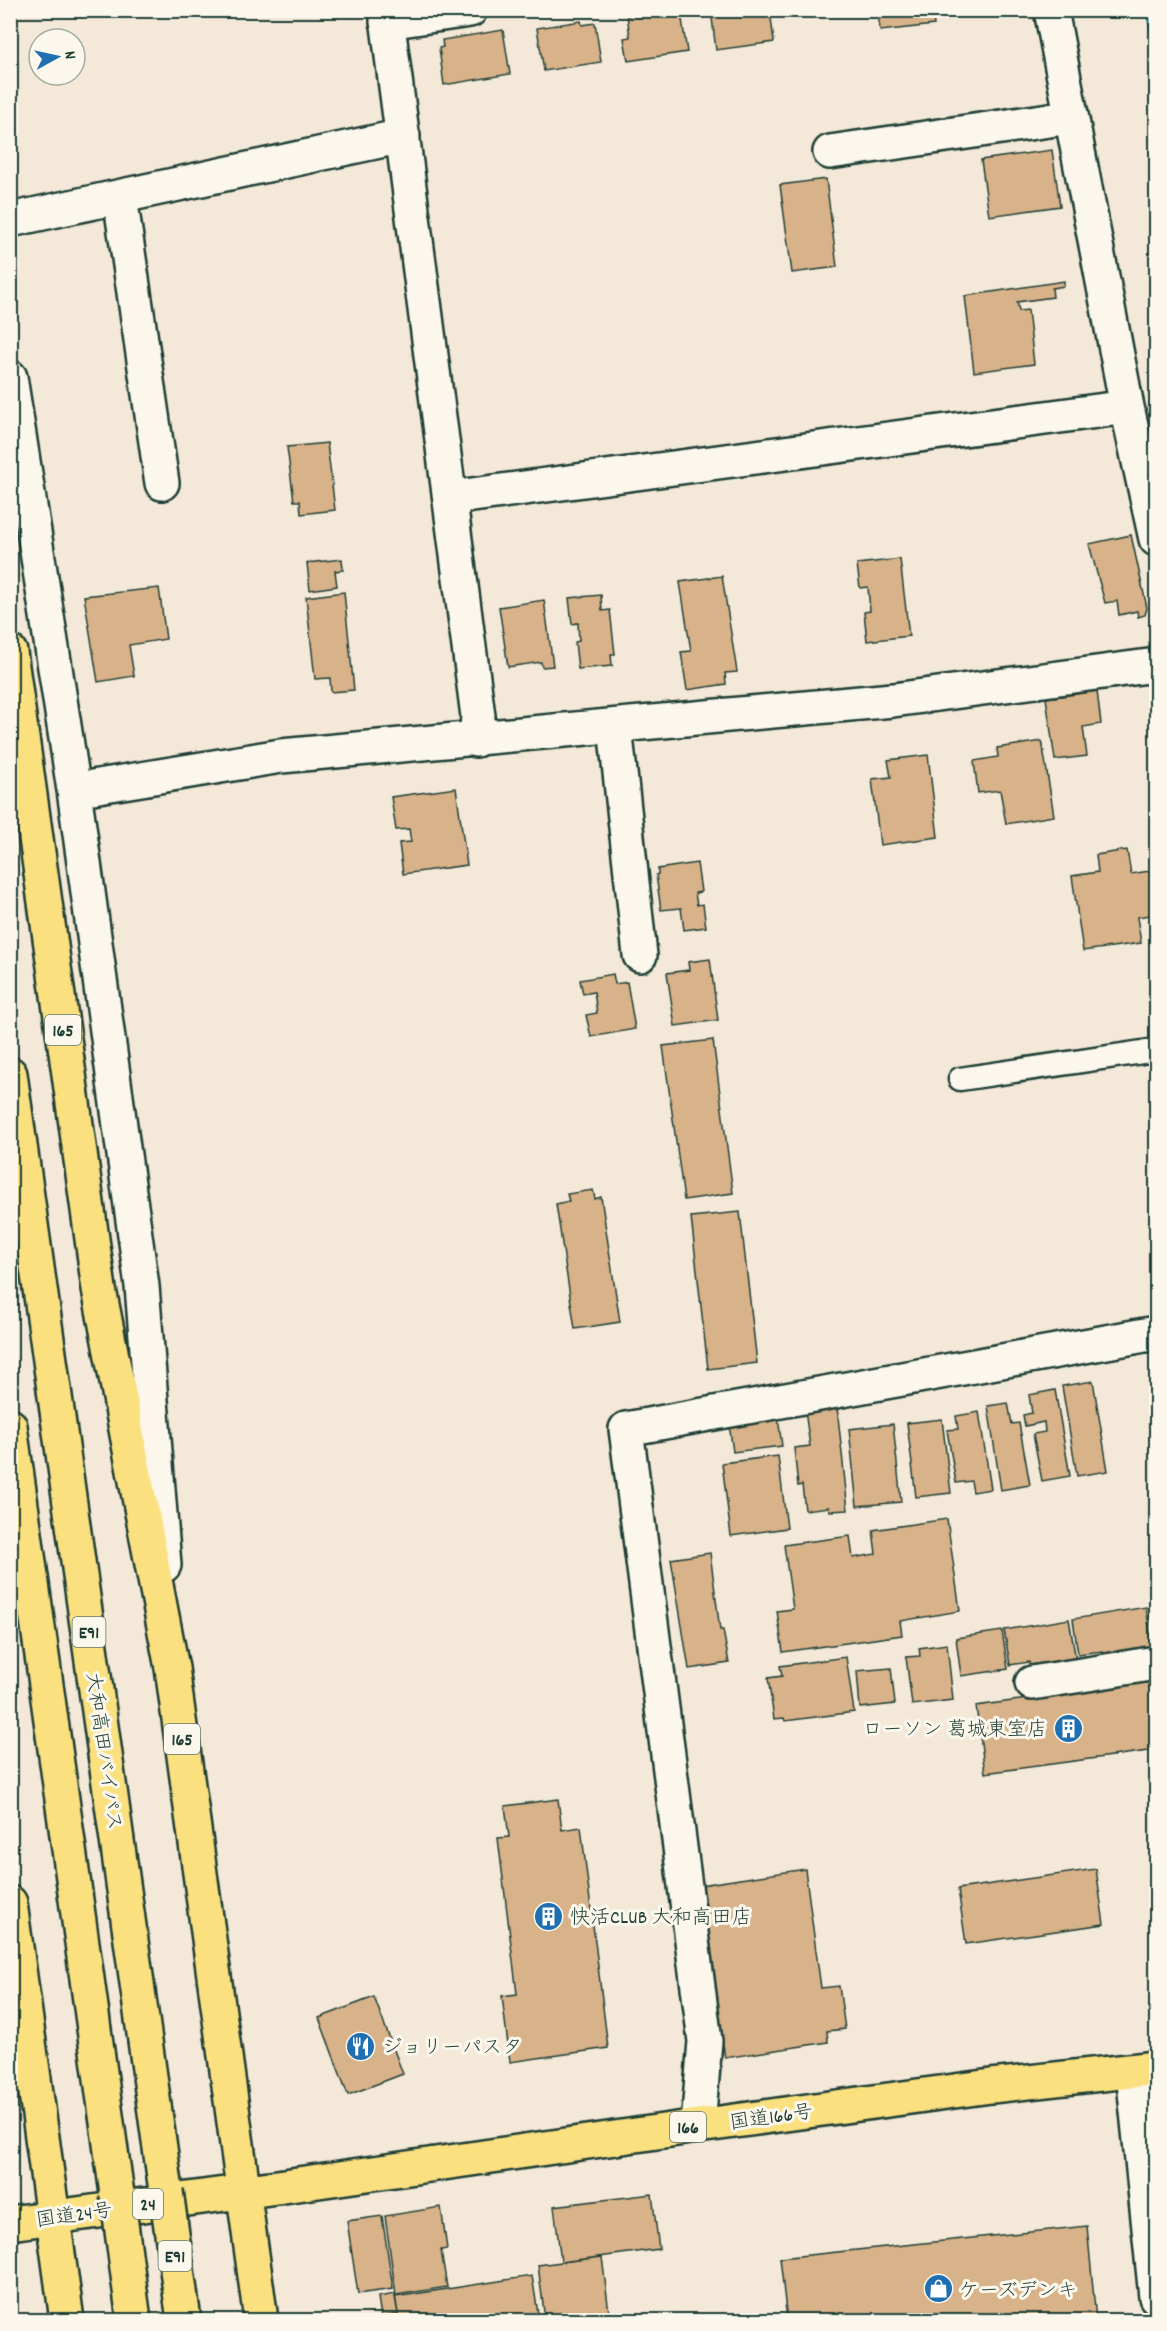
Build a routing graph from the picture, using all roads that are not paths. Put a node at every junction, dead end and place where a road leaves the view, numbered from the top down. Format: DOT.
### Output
graph roads {
  1 [pos="470,10"];
  2 [pos="1051,10"];
  3 [pos="387,16"];
  4 [pos="1070,117"];
  5 [pos="403,136"];
  6 [pos="830,152"];
  7 [pos="120,197"];
  8 [pos="10,220"];
  9 [pos="10,377"];
  10 [pos="1127,407"];
  11 [pos="162,483"];
  12 [pos="450,498"];
  13 [pos="1156,539"];
  14 [pos="10,652"];
  15 [pos="1156,665"];
  16 [pos="615,727"];
  17 [pos="476,740"];
  18 [pos="74,790"];
  19 [pos="640,954"];
  20 [pos="1156,1050"];
  21 [pos="10,1074"];
  22 [pos="960,1079"];
  23 [pos="1156,1333"];
  24 [pos="10,1426"];
  25 [pos="1156,1663"];
  26 [pos="172,1668"];
  27 [pos="1032,1683"];
  28 [pos="10,1903"];
  29 [pos="1145,2070"];
  30 [pos="698,2126"];
  31 [pos="244,2192"];
  32 [pos="52,2216"];
  33 [pos="10,2223"];
  34 [pos="1156,2297"];
  35 [pos="67,2320"];
  36 [pos="134,2320"];
  37 [pos="184,2320"];
  38 [pos="261,2320"];
  1 -- 3 [label="street"];
  2 -- 4 [label="street"];
  3 -- 5 [label="street"];
  4 -- 6 [label="street"];
  4 -- 10 [label="street"];
  5 -- 7 [label="street"];
  5 -- 12 [label="street"];
  7 -- 8 [label="street"];
  7 -- 11 [label="street"];
  9 -- 18 [label="street"];
  10 -- 12 [label="street"];
  10 -- 13 [label="street"];
  12 -- 17 [label="street"];
  14 -- 26 [label="highway, 165"];
  15 -- 16 [label="street"];
  16 -- 17 [label="street"];
  16 -- 19 [label="street"];
  17 -- 18 [label="street"];
  18 -- 26 [label="street"];
  20 -- 22 [label="lane"];
  21 -- 37 [label="highway, 大和高田バイパス / E91, bridge"];
  23 -- 30 [label="street"];
  24 -- 36 [label="highway, bridge"];
  25 -- 27 [label="street"];
  26 -- 31 [label="highway, 165"];
  28 -- 32 [label="highway"];
  29 -- 30 [label="highway, 国道166号 / 166"];
  29 -- 34 [label="street"];
  30 -- 31 [label="highway, 国道166号 / 166"];
  31 -- 32 [label="highway, 国道24号 / 24"];
  31 -- 38 [label="highway"];
  32 -- 33 [label="highway, 国道24号 / 24"];
  32 -- 35 [label="highway"];
}
